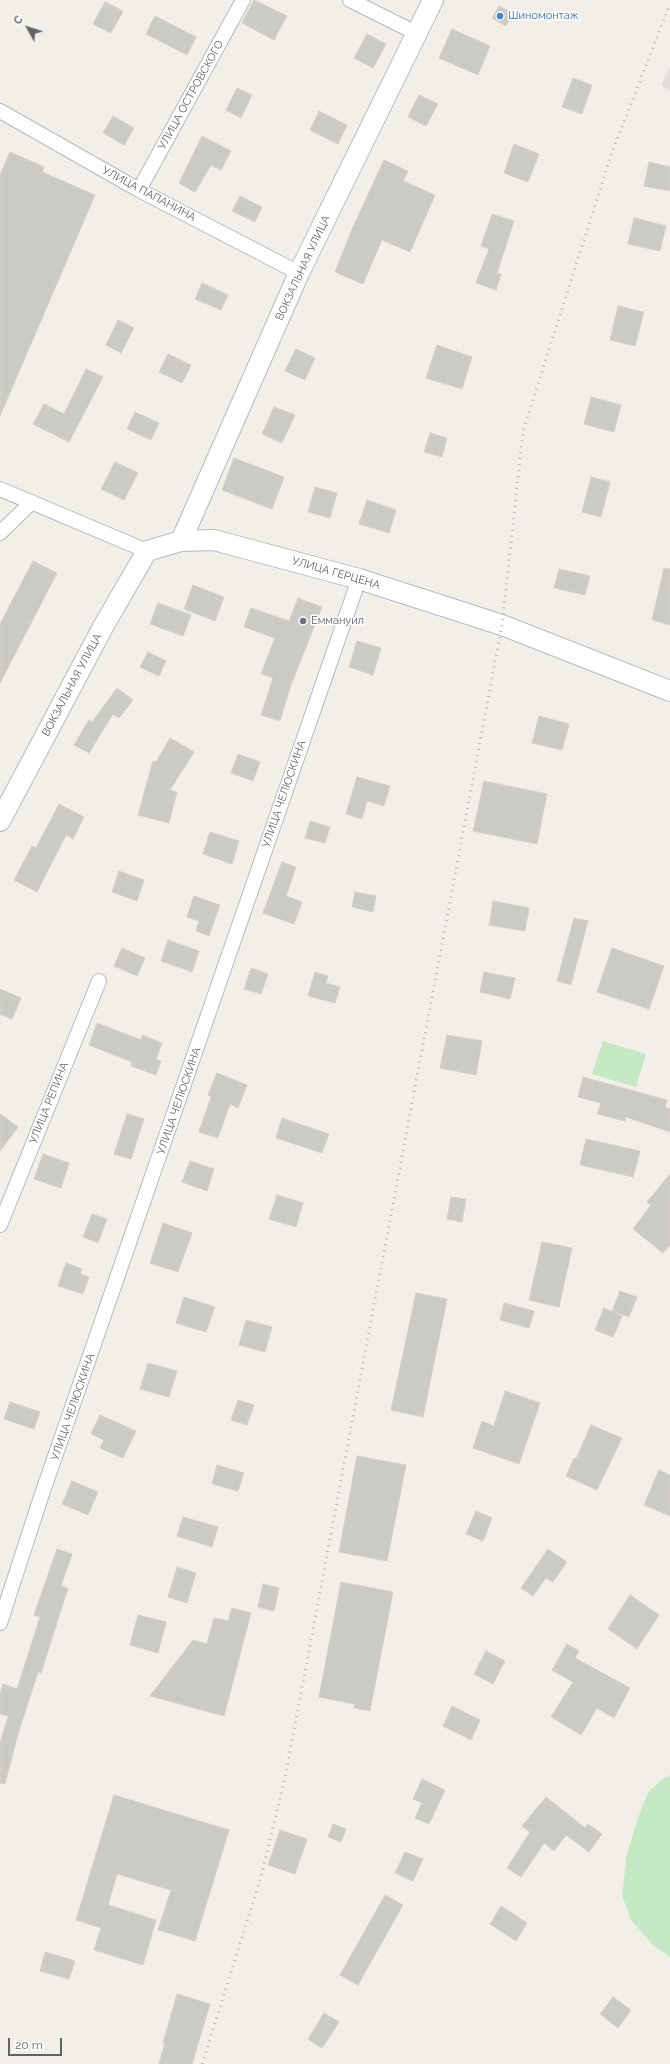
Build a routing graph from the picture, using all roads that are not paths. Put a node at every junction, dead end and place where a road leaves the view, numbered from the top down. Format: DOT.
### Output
graph roads {
  1 [pos="243,0"];
  2 [pos="350,0"];
  3 [pos="433,0"];
  4 [pos="416,33"];
  5 [pos="0,111"];
  6 [pos="139,190"];
  7 [pos="299,273"];
  8 [pos="0,489"];
  9 [pos="32,502"];
  10 [pos="0,533"];
  11 [pos="181,541"];
  12 [pos="147,551"];
  13 [pos="359,579"];
  14 [pos="670,691"];
  15 [pos="0,821"];
  16 [pos="99,981"];
  17 [pos="0,1225"];
  18 [pos="0,1623"];
  1 -- 6 [label="street, УЛИЦА ОСТРОВСКОГО"];
  2 -- 4 [label="street"];
  3 -- 4 [label="main road, ВОКЗАЛЬНАЯ УЛИЦА"];
  4 -- 7 [label="main road, ВОКЗАЛЬНАЯ УЛИЦА"];
  5 -- 6 [label="street, УЛИЦА ПАПАНИНА"];
  6 -- 7 [label="street, УЛИЦА ПАПАНИНА"];
  7 -- 11 [label="main road, ВОКЗАЛЬНАЯ УЛИЦА"];
  8 -- 9 [label="street"];
  9 -- 10 [label="street"];
  9 -- 12 [label="street"];
  11 -- 12 [label="main road, УЛИЦА ГЕРЦЕНА"];
  11 -- 13 [label="main road, УЛИЦА ГЕРЦЕНА"];
  12 -- 15 [label="main road, ВОКЗАЛЬНАЯ УЛИЦА"];
  13 -- 14 [label="main road, УЛИЦА ГЕРЦЕНА"];
  13 -- 18 [label="street, УЛИЦА ЧЕЛЮСКИНА"];
  16 -- 17 [label="street, УЛИЦА РЕПИНА"];
}
